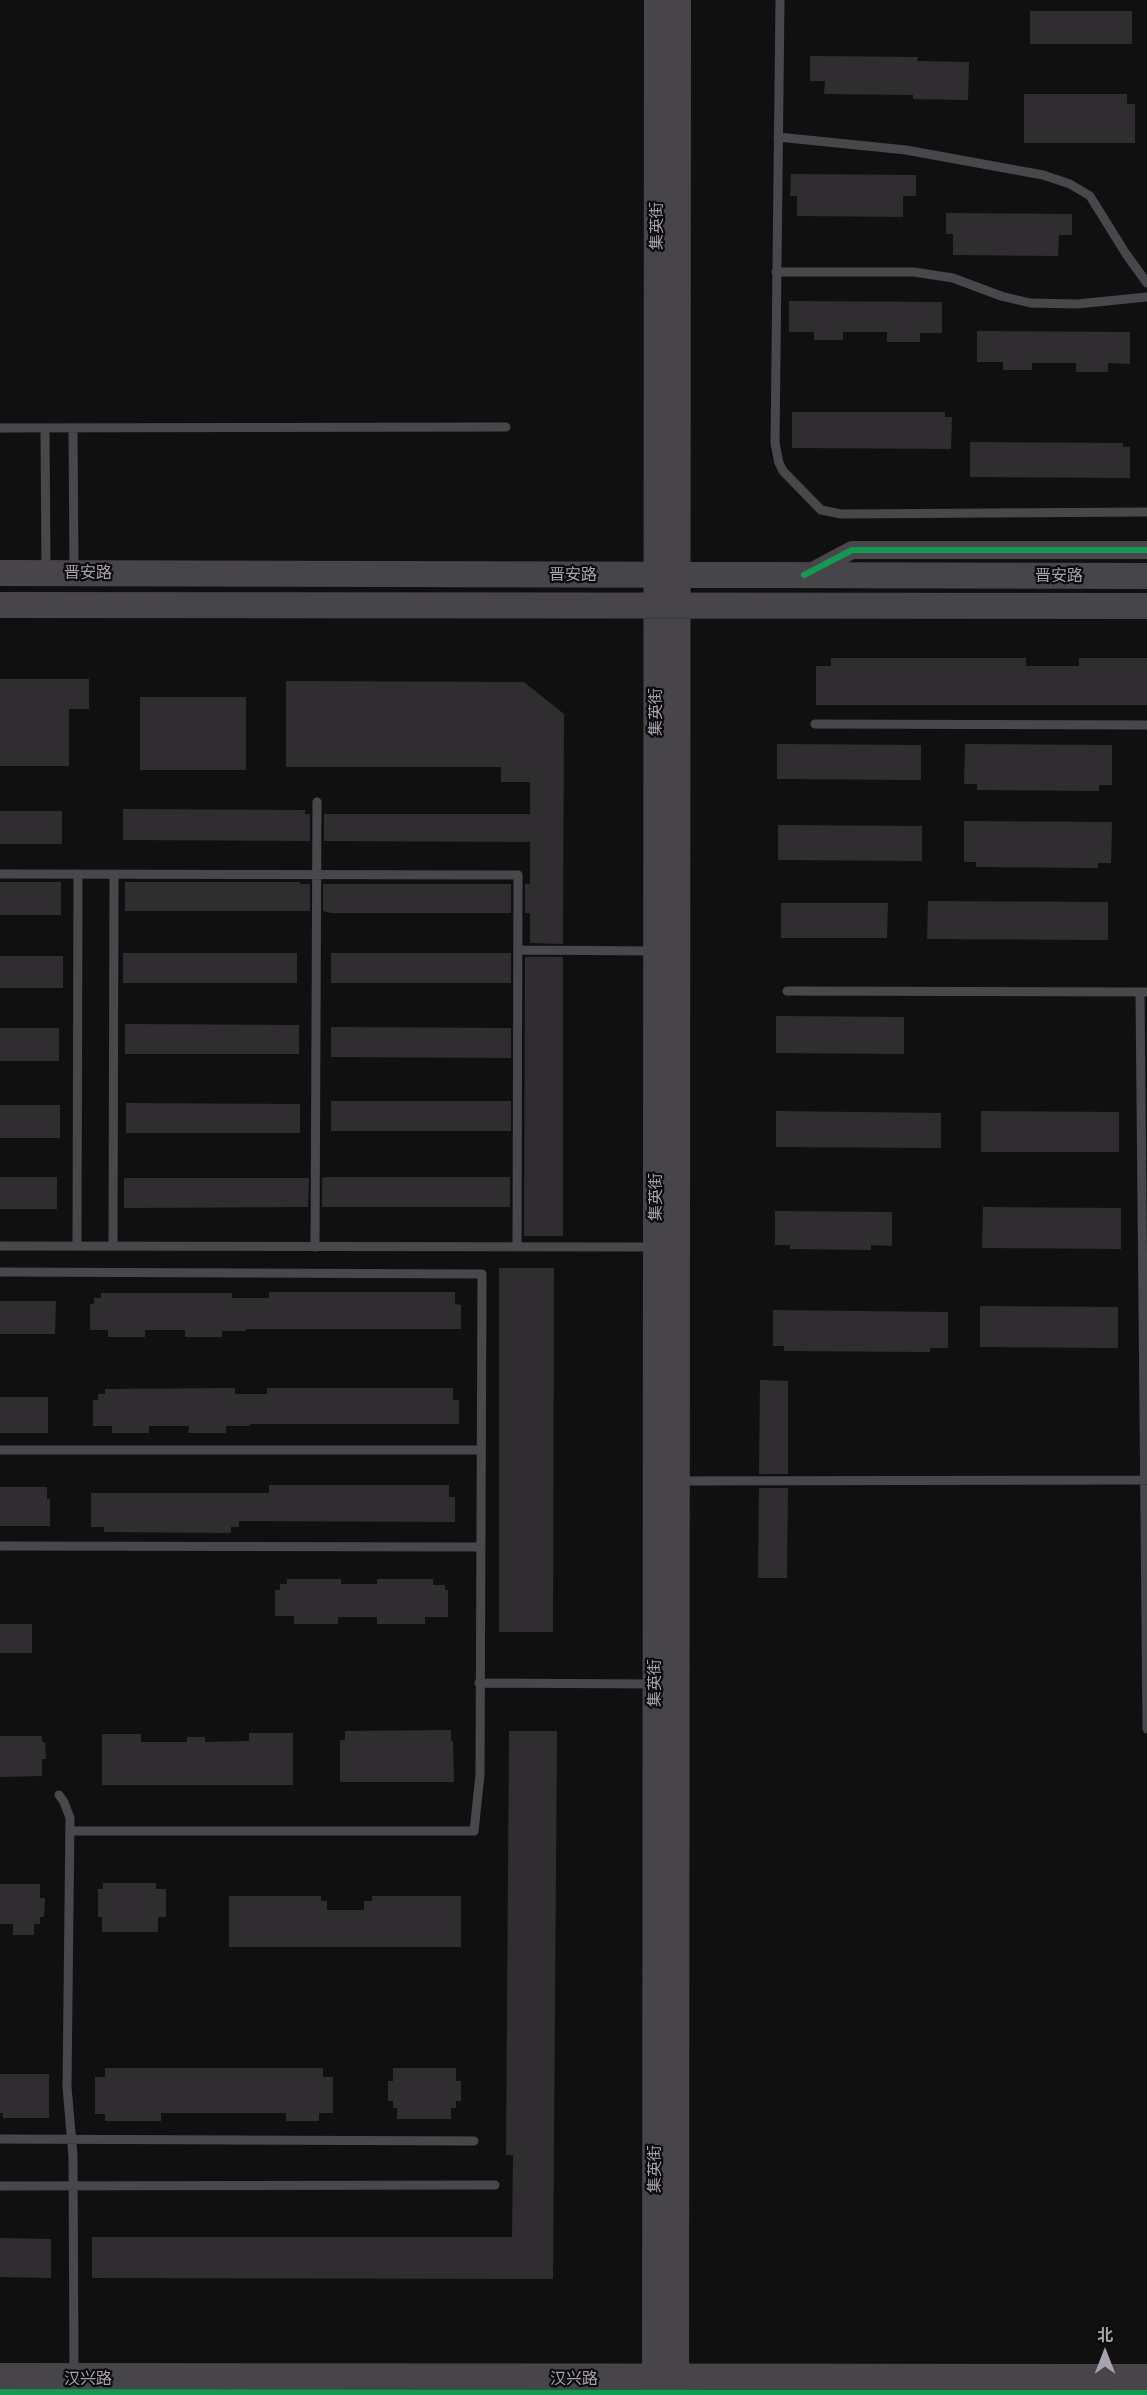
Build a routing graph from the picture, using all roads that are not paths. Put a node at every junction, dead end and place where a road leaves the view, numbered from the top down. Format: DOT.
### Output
graph roads {
  1 [pos="657,0"];
  2 [pos="678,0"];
  3 [pos="780,0"];
  4 [pos="778,137"];
  5 [pos="776,273"];
  6 [pos="1147,283"];
  7 [pos="1147,297"];
  8 [pos="506,426"];
  9 [pos="0,428"];
  10 [pos="45,428"];
  11 [pos="73,428"];
  12 [pos="1147,512"];
  13 [pos="1147,550"];
  14 [pos="0,573"];
  15 [pos="46,573"];
  16 [pos="75,573"];
  17 [pos="667,575"];
  18 [pos="804,575"];
  19 [pos="1147,576"];
  20 [pos="0,605"];
  21 [pos="667,605"];
  22 [pos="1147,606"];
  23 [pos="815,724"];
  24 [pos="1147,725"];
  25 [pos="317,802"];
  26 [pos="0,874"];
  27 [pos="78,874"];
  28 [pos="114,874"];
  29 [pos="316,875"];
  30 [pos="518,950"];
  31 [pos="656,951"];
  32 [pos="787,991"];
  33 [pos="1144,992"];
  34 [pos="0,1246"];
  35 [pos="77,1246"];
  36 [pos="113,1246"];
  37 [pos="315,1247"];
  38 [pos="517,1247"];
  39 [pos="656,1247"];
  40 [pos="0,1272"];
  41 [pos="0,1450"];
  42 [pos="480,1450"];
  43 [pos="1146,1480"];
  44 [pos="676,1481"];
  45 [pos="0,1546"];
  46 [pos="480,1547"];
  47 [pos="479,1683"];
  48 [pos="655,1684"];
  49 [pos="1147,1729"];
  50 [pos="58,1795"];
  51 [pos="70,1831"];
  52 [pos="0,2139"];
  53 [pos="72,2139"];
  54 [pos="474,2141"];
  55 [pos="495,2185"];
  56 [pos="0,2186"];
  57 [pos="73,2186"];
  58 [pos="0,2376"];
  59 [pos="74,2376"];
  60 [pos="1147,2376"];
  61 [pos="665,2388"];
  62 [pos="0,2392"];
  63 [pos="1147,2392"];
  64 [pos="239,2394"];
  1 -- 17 [label="main road, 集英街"];
  2 -- 17 [label="main road, 集英街"];
  3 -- 4 [label="lane"];
  4 -- 5 [label="lane"];
  4 -- 6 [label="lane"];
  5 -- 7 [label="lane"];
  5 -- 12 [label="lane"];
  8 -- 11 [label="lane"];
  9 -- 10 [label="lane"];
  10 -- 11 [label="lane"];
  10 -- 15 [label="lane"];
  11 -- 16 [label="lane"];
  13 -- 18 [label="street"];
  14 -- 15 [label="main road, 晋安路"];
  15 -- 16 [label="main road, 晋安路"];
  16 -- 17 [label="main road, 晋安路"];
  17 -- 18 [label="main road, 晋安路"];
  17 -- 21 [label="main road, 集英街"];
  18 -- 19 [label="main road, 晋安路"];
  20 -- 21 [label="main road, 晋安路"];
  21 -- 22 [label="main road, 晋安路"];
  21 -- 31 [label="main road, 集英街"];
  21 -- 44 [label="main road, 集英街"];
  23 -- 24 [label="lane"];
  25 -- 29 [label="lane"];
  26 -- 27 [label="lane"];
  27 -- 28 [label="lane"];
  27 -- 35 [label="lane"];
  28 -- 29 [label="lane"];
  28 -- 36 [label="lane"];
  29 -- 30 [label="lane"];
  29 -- 37 [label="lane"];
  30 -- 31 [label="lane"];
  30 -- 38 [label="lane"];
  31 -- 39 [label="main road, 集英街"];
  32 -- 33 [label="lane"];
  33 -- 43 [label="lane"];
  34 -- 35 [label="lane"];
  35 -- 36 [label="lane"];
  36 -- 37 [label="lane"];
  37 -- 38 [label="lane"];
  38 -- 39 [label="lane"];
  39 -- 48 [label="main road, 集英街"];
  40 -- 42 [label="lane"];
  41 -- 42 [label="lane"];
  42 -- 46 [label="lane"];
  43 -- 44 [label="lane"];
  43 -- 49 [label="lane"];
  44 -- 61 [label="main road, 集英街"];
  45 -- 46 [label="lane"];
  46 -- 47 [label="lane"];
  47 -- 48 [label="lane"];
  47 -- 51 [label="lane"];
  48 -- 61 [label="main road, 集英街"];
  50 -- 51 [label="lane"];
  51 -- 53 [label="lane"];
  52 -- 53 [label="lane"];
  53 -- 54 [label="lane"];
  53 -- 57 [label="lane"];
  55 -- 57 [label="lane"];
  56 -- 57 [label="lane"];
  57 -- 59 [label="lane"];
  58 -- 59 [label="main road, 汉兴路"];
  59 -- 61 [label="main road, 汉兴路"];
  60 -- 61 [label="main road, 汉兴路"];
  61 -- 63 [label="main road, 汉兴路"];
  61 -- 64 [label="main road, 汉兴路"];
  62 -- 64 [label="main road, 汉兴路"];
}
